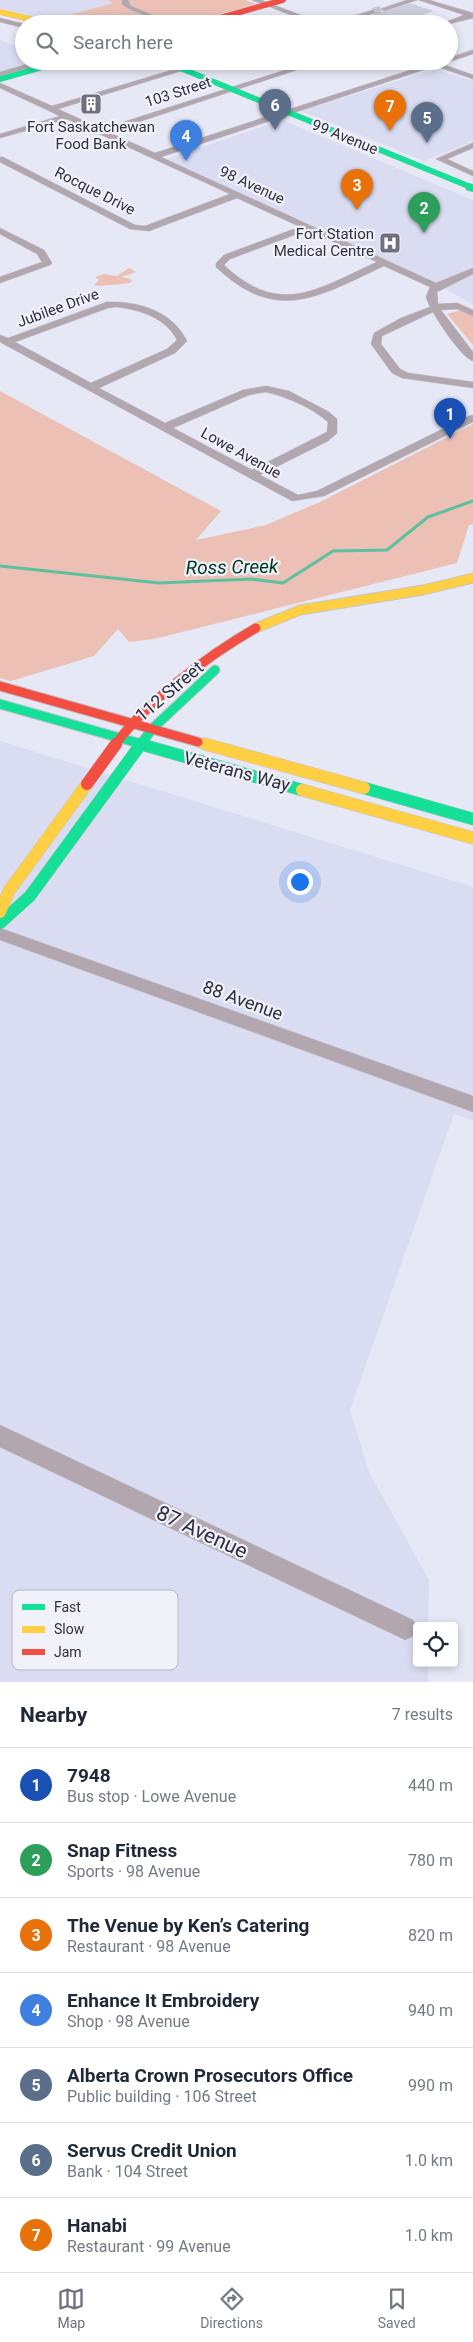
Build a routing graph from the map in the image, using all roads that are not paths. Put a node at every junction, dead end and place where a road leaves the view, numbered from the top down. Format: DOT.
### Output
graph roads {
  1 [pos="125,0"];
  2 [pos="255,0"];
  3 [pos="283,0"];
  4 [pos="414,0"];
  5 [pos="422,0"];
  6 [pos="267,4"];
  7 [pos="384,9"];
  8 [pos="0,12"];
  9 [pos="373,12"];
  10 [pos="149,15"];
  11 [pos="229,15"];
  12 [pos="297,15"];
  13 [pos="363,15"];
  14 [pos="472,15"];
  15 [pos="0,16"];
  16 [pos="15,16"];
  17 [pos="458,19"];
  18 [pos="0,20"];
  19 [pos="15,20"];
  20 [pos="15,24"];
  21 [pos="473,52"];
  22 [pos="458,57"];
  23 [pos="15,70"];
  24 [pos="32,70"];
  25 [pos="179,70"];
  26 [pos="184,70"];
  27 [pos="294,70"];
  28 [pos="418,70"];
  29 [pos="453,70"];
  30 [pos="0,74"];
  31 [pos="473,77"];
  32 [pos="0,79"];
  33 [pos="0,85"];
  34 [pos="232,90"];
  35 [pos="18,94"];
  36 [pos="51,108"];
  37 [pos="286,113"];
  38 [pos="68,116"];
  39 [pos="56,120"];
  40 [pos="101,132"];
  41 [pos="0,136"];
  42 [pos="473,145"];
  43 [pos="155,156"];
  44 [pos="0,158"];
  45 [pos="473,174"];
  46 [pos="473,188"];
  47 [pos="207,191"];
  48 [pos="215,195"];
  49 [pos="224,199"];
  50 [pos="234,199"];
  51 [pos="0,231"];
  52 [pos="294,232"];
  53 [pos="383,263"];
  54 [pos="473,271"];
  55 [pos="0,280"];
  56 [pos="436,288"];
  57 [pos="435,309"];
  58 [pos="473,313"];
  59 [pos="4,340"];
  60 [pos="473,358"];
  61 [pos="473,385"];
  62 [pos="92,387"];
  63 [pos="473,418"];
  64 [pos="165,428"];
  65 [pos="251,476"];
  66 [pos="473,578"];
  67 [pos="423,590"];
  68 [pos="309,621"];
  69 [pos="249,646"];
  70 [pos="0,686"];
  71 [pos="0,704"];
  72 [pos="132,722"];
  73 [pos="153,728"];
  74 [pos="120,738"];
  75 [pos="141,744"];
  76 [pos="473,819"];
  77 [pos="473,838"];
  78 [pos="0,912"];
  79 [pos="0,923"];
  80 [pos="0,934"];
  81 [pos="473,1104"];
  82 [pos="0,1436"];
  83 [pos="405,1628"];
  1 -- 10 [label="street"];
  2 -- 6 [label="street"];
  3 -- 6 [label="main road"];
  4 -- 7 [label="street"];
  5 -- 14 [label="street"];
  6 -- 11 [label="main road"];
  6 -- 12 [label="street"];
  8 -- 16 [label="main road"];
  9 -- 13 [label="street"];
  14 -- 17 [label="street"];
  15 -- 19 [label="main road"];
  18 -- 20 [label="street"];
  21 -- 22 [label="street"];
  23 -- 30 [label="street"];
  24 -- 32 [label="main road"];
  25 -- 36 [label="street"];
  26 -- 34 [label="main road, 99 Avenue"];
  27 -- 34 [label="street, 103 Street"];
  28 -- 37 [label="street"];
  29 -- 31 [label="street"];
  33 -- 35 [label="street, 98 Avenue"];
  34 -- 37 [label="main road, 99 Avenue"];
  34 -- 40 [label="street, 103 Street"];
  35 -- 36 [label="street, 98 Avenue"];
  35 -- 39 [label="street"];
  36 -- 38 [label="street, 98 Avenue"];
  37 -- 43 [label="street"];
  37 -- 46 [label="main road, 99 Avenue"];
  38 -- 39 [label="street"];
  38 -- 40 [label="street, 98 Avenue"];
  39 -- 41 [label="street"];
  39 -- 47 [label="street"];
  40 -- 43 [label="street, 98 Avenue"];
  42 -- 45 [label="street"];
  43 -- 50 [label="street, 98 Avenue"];
  44 -- 49 [label="street, Rocque Drive"];
  48 -- 49 [label="street"];
  49 -- 50 [label="street, Rocque Drive"];
  50 -- 53 [label="street, 98 Avenue"];
  51 -- 55 [label="street"];
  52 -- 53 [label="street"];
  53 -- 56 [label="street, 98 Avenue"];
  54 -- 56 [label="street"];
  56 -- 57 [label="street"];
  57 -- 58 [label="street"];
  57 -- 60 [label="street"];
  57 -- 61 [label="street"];
  59 -- 62 [label="street, Lowe Avenue"];
  59 -- 62 [label="street, Jubilee Drive"];
  62 -- 64 [label="street, Lowe Avenue"];
  63 -- 65 [label="street, Lowe Avenue"];
  64 -- 65 [label="street, Lowe Avenue"];
  64 -- 65 [label="street"];
  66 -- 67 [label="main road, 112 Street"];
  67 -- 68 [label="main road, 112 Street"];
  67 -- 72 [label="main road, 112 Street"];
  69 -- 73 [label="main road, 112 Street"];
  70 -- 72 [label="main road, Veterans Way"];
  71 -- 74 [label="main road, Veterans Way"];
  72 -- 73 [label="main road, Veterans Way"];
  72 -- 74 [label="main road, 112 Street"];
  73 -- 75 [label="main road, 112 Street"];
  73 -- 76 [label="main road, Veterans Way"];
  74 -- 75 [label="main road, Veterans Way"];
  74 -- 78 [label="main road, 112 Street"];
  75 -- 77 [label="main road, Veterans Way"];
  75 -- 79 [label="main road, 112 Street"];
  80 -- 81 [label="street, 88 Avenue"];
  82 -- 83 [label="street, 87 Avenue"];
}
